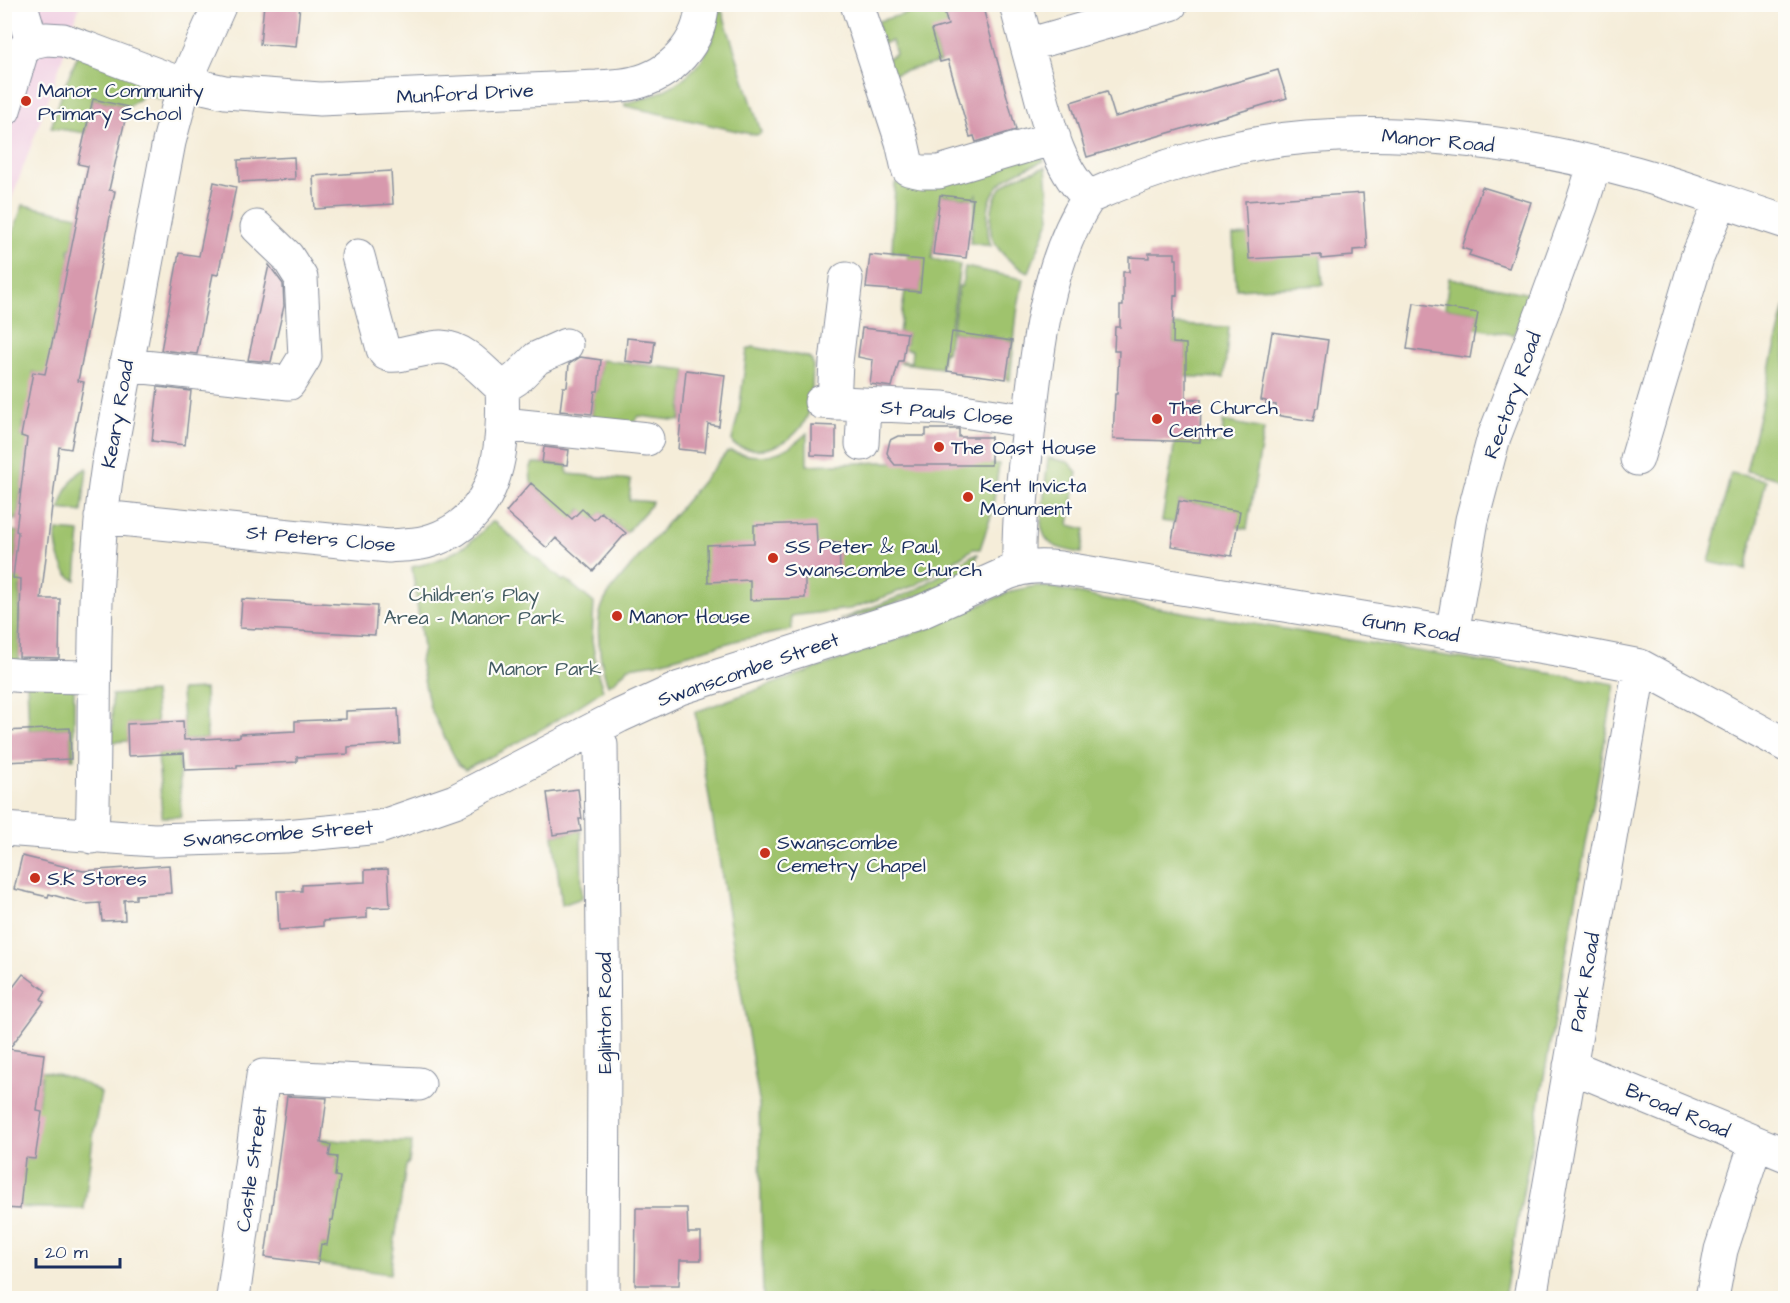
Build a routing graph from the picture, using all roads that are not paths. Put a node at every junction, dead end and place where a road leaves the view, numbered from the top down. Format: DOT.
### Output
graph roads {
  1 [pos="22,4"];
  2 [pos="220,4"];
  3 [pos="702,4"];
  4 [pos="858,4"];
  5 [pos="1016,4"];
  6 [pos="1171,4"];
  7 [pos="32,42"];
  8 [pos="1027,45"];
  9 [pos="185,83"];
  10 [pos="4,110"];
  11 [pos="1054,138"];
  12 [pos="1594,163"];
  13 [pos="1089,197"];
  14 [pos="1721,201"];
  15 [pos="1785,222"];
  16 [pos="257,227"];
  17 [pos="358,256"];
  18 [pos="846,279"];
  19 [pos="551,352"];
  20 [pos="126,365"];
  21 [pos="502,388"];
  22 [pos="839,403"];
  23 [pos="1029,421"];
  24 [pos="503,424"];
  25 [pos="647,438"];
  26 [pos="862,444"];
  27 [pos="1637,459"];
  28 [pos="101,517"];
  29 [pos="1019,568"];
  30 [pos="1452,634"];
  31 [pos="1640,666"];
  32 [pos="4,674"];
  33 [pos="93,677"];
  34 [pos="596,728"];
  35 [pos="1785,745"];
  36 [pos="5,830"];
  37 [pos="92,837"];
  38 [pos="1570,1066"];
  39 [pos="419,1084"];
  40 [pos="1771,1149"];
  41 [pos="233,1299"];
  42 [pos="603,1299"];
  43 [pos="1530,1299"];
  44 [pos="1712,1299"];
  1 -- 7 [label="street"];
  2 -- 9 [label="street, Keary Road"];
  3 -- 9 [label="street, Munford Drive"];
  4 -- 11 [label="street"];
  5 -- 8 [label="street"];
  6 -- 8 [label="street"];
  7 -- 9 [label="street, Munford Drive"];
  7 -- 10 [label="street"];
  8 -- 11 [label="street"];
  9 -- 20 [label="street, Keary Road"];
  11 -- 13 [label="street"];
  12 -- 13 [label="street, Manor Road"];
  12 -- 14 [label="street, Manor Road"];
  12 -- 30 [label="street, Rectory Road"];
  13 -- 23 [label="street"];
  14 -- 15 [label="street, Manor Road"];
  14 -- 27 [label="street"];
  16 -- 20 [label="street"];
  17 -- 21 [label="street"];
  18 -- 22 [label="street, St Pauls Close"];
  19 -- 21 [label="street"];
  20 -- 28 [label="street, Keary Road"];
  21 -- 24 [label="street, St Peters Close"];
  22 -- 23 [label="street, St Pauls Close"];
  22 -- 26 [label="street, St Pauls Close"];
  23 -- 29 [label="street"];
  24 -- 25 [label="street"];
  24 -- 28 [label="street, St Peters Close"];
  28 -- 33 [label="street, Keary Road"];
  29 -- 30 [label="street, Gunn Road"];
  29 -- 34 [label="street, Swanscombe Street"];
  30 -- 31 [label="street, Gunn Road"];
  31 -- 35 [label="street, Gunn Road"];
  31 -- 38 [label="street, Park Road"];
  32 -- 33 [label="street"];
  33 -- 37 [label="street, Keary Road"];
  34 -- 37 [label="street, Swanscombe Street"];
  34 -- 42 [label="street, Eglinton Road"];
  36 -- 37 [label="street, Swanscombe Street"];
  38 -- 40 [label="street, Broad Road"];
  38 -- 43 [label="street, Park Road"];
  39 -- 41 [label="street, Castle Street"];
  40 -- 44 [label="street"];
}
